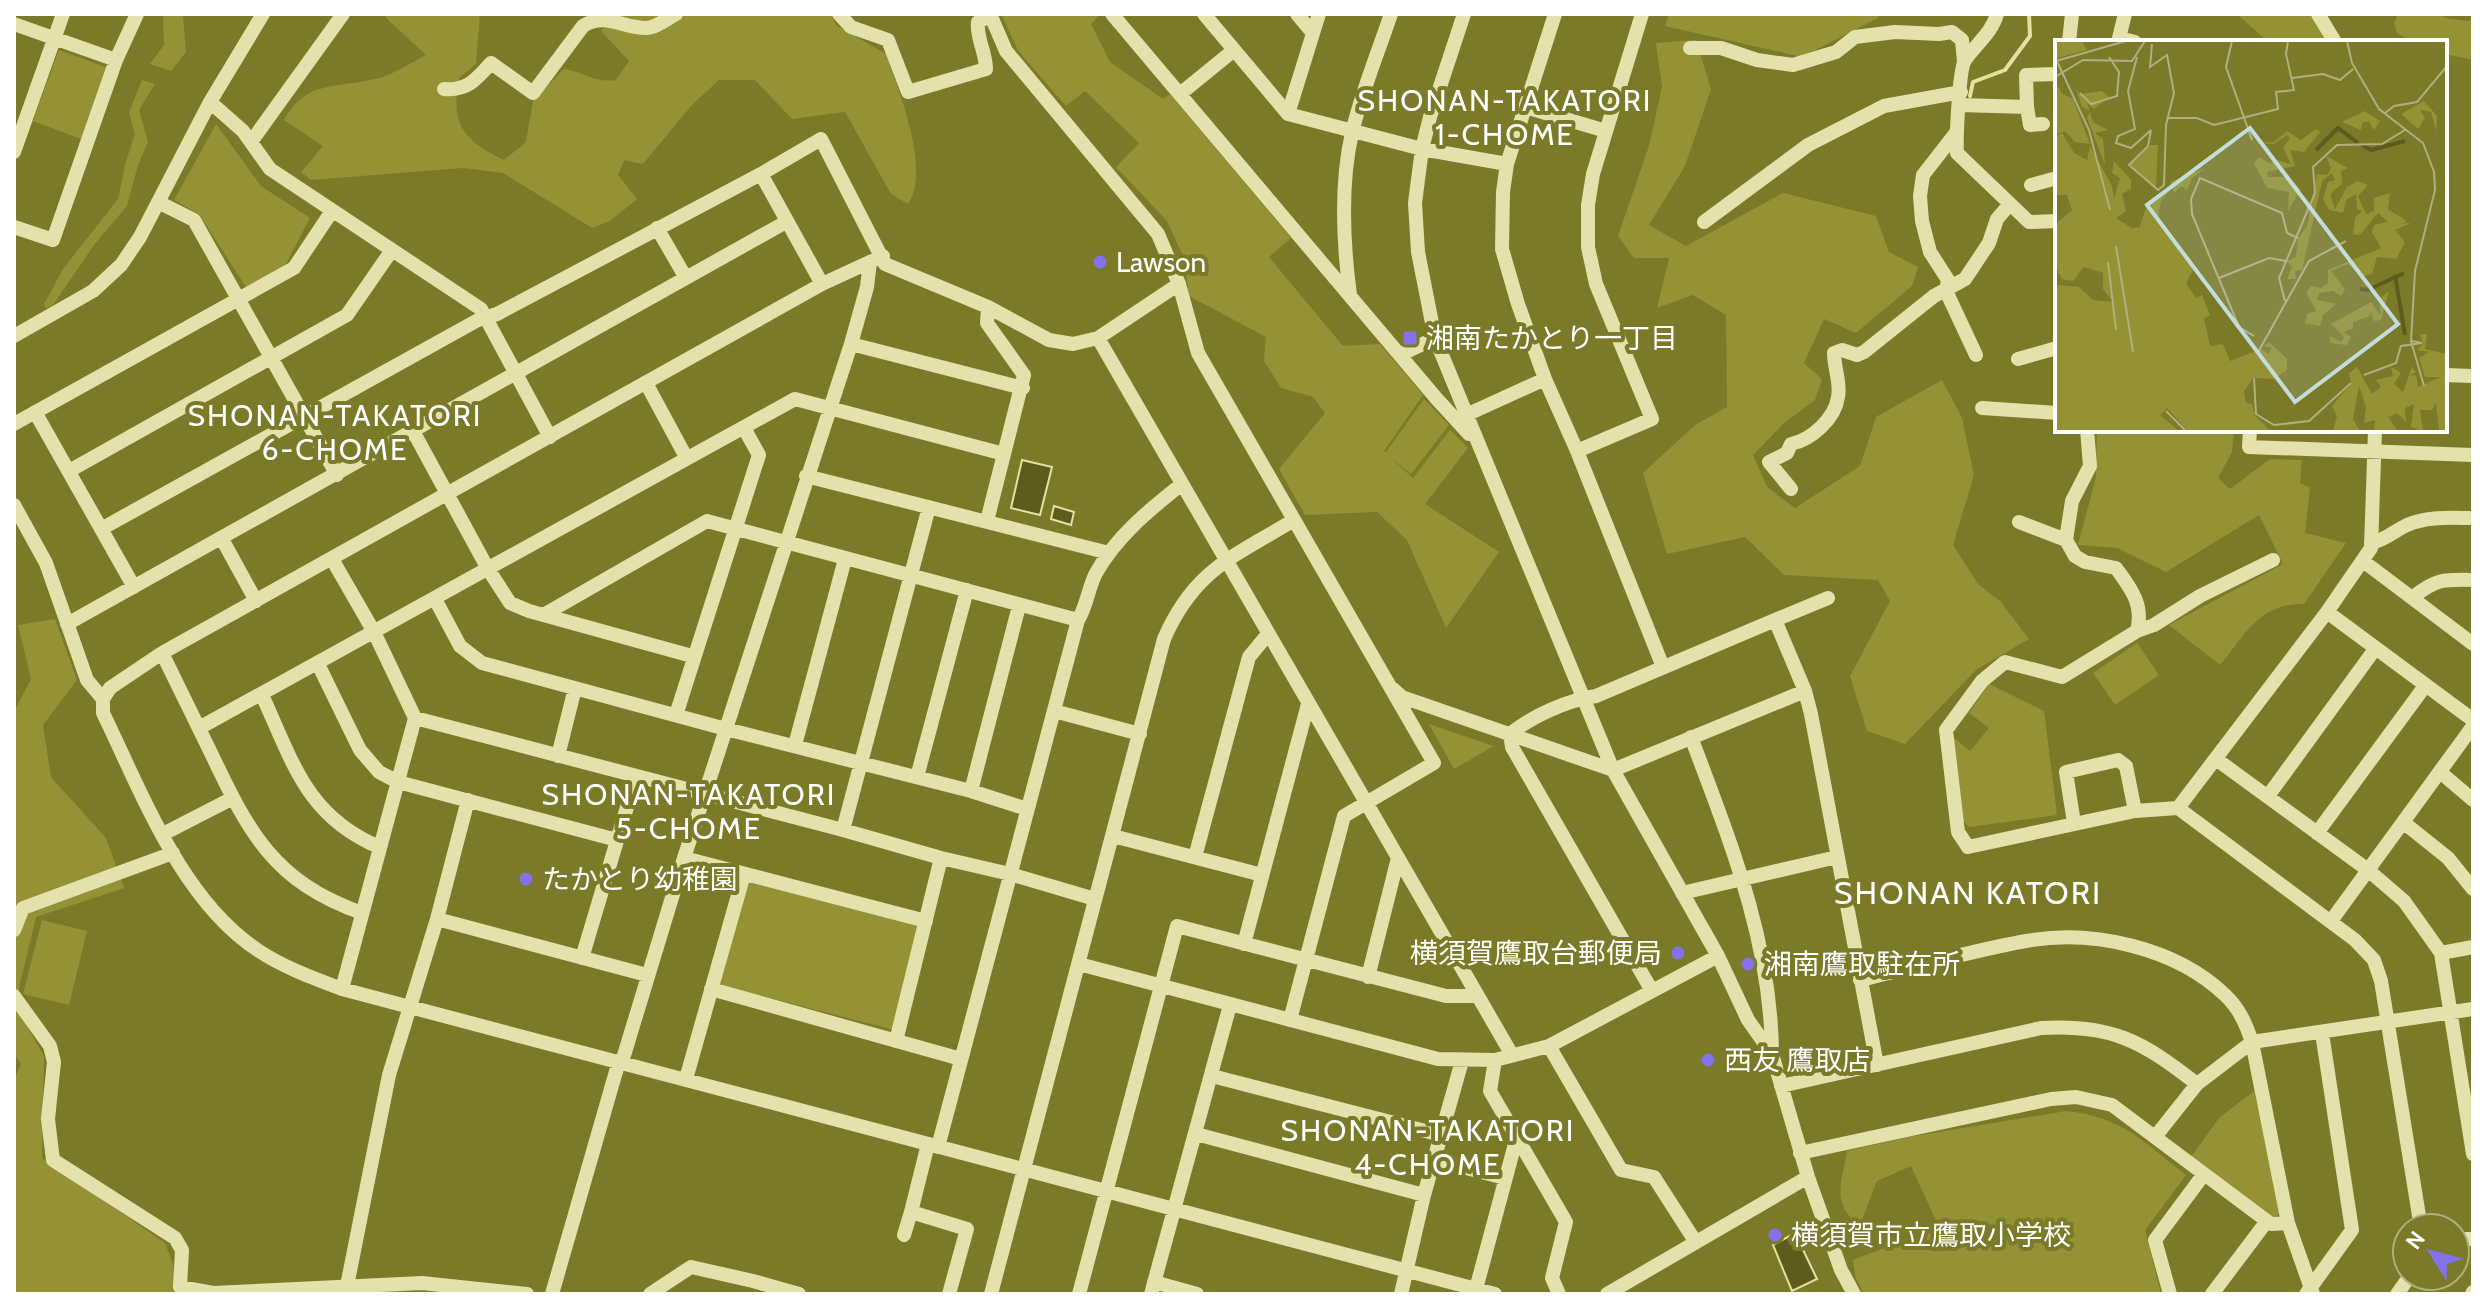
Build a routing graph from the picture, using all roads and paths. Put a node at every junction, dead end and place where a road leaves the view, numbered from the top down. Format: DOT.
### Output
graph roads {
  1 [pos="63,14"];
  2 [pos="137,14"];
  3 [pos="263,14"];
  4 [pos="343,14"];
  5 [pos="676,14"];
  6 [pos="839,14"];
  7 [pos="1112,14"];
  8 [pos="1204,14"];
  9 [pos="1297,14"];
  10 [pos="1319,14"];
  11 [pos="1391,14"];
  12 [pos="1464,14"];
  13 [pos="1555,14"];
  14 [pos="1642,14"];
  15 [pos="1997,14"];
  16 [pos="2072,14"];
  17 [pos="2125,14"];
  18 [pos="2318,14"];
  19 [pos="990,15"];
  20 [pos="605,17"];
  21 [pos="14,24"];
  22 [pos="1312,32"];
  23 [pos="53,38"];
  24 [pos="2069,40"];
  25 [pos="2127,40"];
  26 [pos="2334,40"];
  27 [pos="1690,48"];
  28 [pos="1234,50"];
  29 [pos="116,60"];
  30 [pos="1964,62"];
  31 [pos="2055,74"];
  32 [pos="444,89"];
  33 [pos="1180,94"];
  34 [pos="1961,99"];
  35 [pos="210,102"];
  36 [pos="1525,107"];
  37 [pos="2027,107"];
  38 [pos="1288,114"];
  39 [pos="2043,124"];
  40 [pos="1606,131"];
  41 [pos="1352,133"];
  42 [pos="1955,134"];
  43 [pos="251,142"];
  44 [pos="1422,149"];
  45 [pos="14,152"];
  46 [pos="1507,164"];
  47 [pos="761,174"];
  48 [pos="2055,179"];
  49 [pos="2031,185"];
  50 [pos="158,202"];
  51 [pos="2010,204"];
  52 [pos="332,211"];
  53 [pos="2055,221"];
  54 [pos="786,222"];
  55 [pos="1704,222"];
  56 [pos="14,227"];
  57 [pos="657,228"];
  58 [pos="392,250"];
  59 [pos="876,259"];
  60 [pos="686,278"];
  61 [pos="822,284"];
  62 [pos="1179,284"];
  63 [pos="1946,291"];
  64 [pos="1350,295"];
  65 [pos="238,299"];
  66 [pos="988,307"];
  67 [pos="486,318"];
  68 [pos="14,336"];
  69 [pos="1098,338"];
  70 [pos="1435,338"];
  71 [pos="851,344"];
  72 [pos="2055,349"];
  73 [pos="1400,355"];
  74 [pos="1976,355"];
  75 [pos="272,358"];
  76 [pos="2018,359"];
  77 [pos="517,373"];
  78 [pos="2447,375"];
  79 [pos="2473,376"];
  80 [pos="1545,379"];
  81 [pos="646,383"];
  82 [pos="1023,388"];
  83 [pos="1982,408"];
  84 [pos="828,409"];
  85 [pos="35,412"];
  86 [pos="2055,413"];
  87 [pos="1466,415"];
  88 [pos="306,417"];
  89 [pos="14,424"];
  90 [pos="744,428"];
  91 [pos="413,431"];
  92 [pos="2087,432"];
  93 [pos="2250,432"];
  94 [pos="2375,432"];
  95 [pos="550,437"];
  96 [pos="1476,442"];
  97 [pos="1577,451"];
  98 [pos="2375,452"];
  99 [pos="1004,454"];
  100 [pos="2473,455"];
  101 [pos="686,457"];
  102 [pos="69,471"];
  103 [pos="337,475"];
  104 [pos="806,476"];
  105 [pos="1182,484"];
  106 [pos="1791,489"];
  107 [pos="448,495"];
  108 [pos="14,505"];
  109 [pos="929,507"];
  110 [pos="2473,518"];
  111 [pos="1294,520"];
  112 [pos="987,521"];
  113 [pos="2019,522"];
  114 [pos="101,529"];
  115 [pos="734,529"];
  116 [pos="222,539"];
  117 [pos="2066,540"];
  118 [pos="785,543"];
  119 [pos="2371,543"];
  120 [pos="1109,553"];
  121 [pos="332,559"];
  122 [pos="845,559"];
  123 [pos="1228,560"];
  124 [pos="2273,560"];
  125 [pos="2363,561"];
  126 [pos="488,569"];
  127 [pos="911,575"];
  128 [pos="2473,580"];
  129 [pos="134,587"];
  130 [pos="967,590"];
  131 [pos="1828,598"];
  132 [pos="2412,598"];
  133 [pos="435,599"];
  134 [pos="256,601"];
  135 [pos="1019,606"];
  136 [pos="2327,612"];
  137 [pos="545,614"];
  138 [pos="1078,620"];
  139 [pos="1775,620"];
  140 [pos="67,624"];
  141 [pos="2137,631"];
  142 [pos="374,632"];
  143 [pos="1268,634"];
  144 [pos="2473,644"];
  145 [pos="2375,649"];
  146 [pos="162,653"];
  147 [pos="692,656"];
  148 [pos="318,664"];
  149 [pos="1663,667"];
  150 [pos="2425,686"];
  151 [pos="1389,687"];
  152 [pos="575,688"];
  153 [pos="1805,691"];
  154 [pos="262,695"];
  155 [pos="1583,698"];
  156 [pos="103,699"];
  157 [pos="1308,704"];
  158 [pos="1054,711"];
  159 [pos="676,715"];
  160 [pos="415,718"];
  161 [pos="2473,720"];
  162 [pos="2473,726"];
  163 [pos="199,728"];
  164 [pos="726,729"];
  165 [pos="1140,734"];
  166 [pos="1510,734"];
  167 [pos="1691,737"];
  168 [pos="795,745"];
  169 [pos="558,756"];
  170 [pos="2216,759"];
  171 [pos="860,764"];
  172 [pos="1613,770"];
  173 [pos="2440,772"];
  174 [pos="636,777"];
  175 [pos="917,777"];
  176 [pos="398,782"];
  177 [pos="971,791"];
  178 [pos="705,794"];
  179 [pos="2268,796"];
  180 [pos="233,798"];
  181 [pos="468,800"];
  182 [pos="2473,800"];
  183 [pos="1366,803"];
  184 [pos="2178,808"];
  185 [pos="1027,809"];
  186 [pos="2135,811"];
  187 [pos="2403,822"];
  188 [pos="2074,823"];
  189 [pos="843,830"];
  190 [pos="2317,833"];
  191 [pos="163,834"];
  192 [pos="1113,836"];
  193 [pos="617,840"];
  194 [pos="379,847"];
  195 [pos="173,853"];
  196 [pos="1195,857"];
  197 [pos="1837,857"];
  198 [pos="684,858"];
  199 [pos="941,858"];
  200 [pos="1398,858"];
  201 [pos="2368,870"];
  202 [pos="744,874"];
  203 [pos="1010,874"];
  204 [pos="1262,875"];
  205 [pos="1744,878"];
  206 [pos="2473,889"];
  207 [pos="1682,893"];
  208 [pos="1095,899"];
  209 [pos="362,913"];
  210 [pos="437,919"];
  211 [pos="926,921"];
  212 [pos="2331,921"];
  213 [pos="14,930"];
  214 [pos="1244,944"];
  215 [pos="2473,947"];
  216 [pos="2441,953"];
  217 [pos="1718,956"];
  218 [pos="582,958"];
  219 [pos="1305,961"];
  220 [pos="1079,964"];
  221 [pos="647,975"];
  222 [pos="1368,977"];
  223 [pos="1860,980"];
  224 [pos="1160,986"];
  225 [pos="342,989"];
  226 [pos="711,989"];
  227 [pos="1652,991"];
  228 [pos="14,996"];
  229 [pos="1478,996"];
  230 [pos="1230,1005"];
  231 [pos="410,1006"];
  232 [pos="2473,1009"];
  233 [pos="2452,1012"];
  234 [pos="1290,1020"];
  235 [pos="2389,1023"];
  236 [pos="2322,1033"];
  237 [pos="896,1041"];
  238 [pos="2252,1042"];
  239 [pos="1549,1046"];
  240 [pos="1772,1054"];
  241 [pos="1512,1055"];
  242 [pos="961,1059"];
  243 [pos="1495,1060"];
  244 [pos="1462,1061"];
  245 [pos="620,1062"];
  246 [pos="1877,1065"];
  247 [pos="1212,1076"];
  248 [pos="686,1079"];
  249 [pos="2197,1084"];
  250 [pos="1781,1086"];
  251 [pos="1196,1134"];
  252 [pos="1441,1135"];
  253 [pos="2155,1137"];
  254 [pos="1516,1140"];
  255 [pos="933,1145"];
  256 [pos="1800,1153"];
  257 [pos="2473,1154"];
  258 [pos="1435,1160"];
  259 [pos="1024,1170"];
  260 [pos="2204,1174"];
  261 [pos="1808,1177"];
  262 [pos="1505,1178"];
  263 [pos="1106,1191"];
  264 [pos="1424,1195"];
  265 [pos="1173,1211"];
  266 [pos="911,1212"];
  267 [pos="2419,1212"];
  268 [pos="2267,1221"];
  269 [pos="2288,1223"];
  270 [pos="904,1235"];
  271 [pos="1700,1238"];
  272 [pos="1407,1271"];
  273 [pos="347,1286"];
  274 [pos="1152,1288"];
  275 [pos="1476,1289"];
  276 [pos="2309,1292"];
  277 [pos="527,1294"];
  278 [pos="552,1294"];
  279 [pos="650,1294"];
  280 [pos="799,1294"];
  281 [pos="949,1294"];
  282 [pos="991,1294"];
  283 [pos="1079,1294"];
  284 [pos="1197,1294"];
  285 [pos="1401,1294"];
  286 [pos="1495,1294"];
  287 [pos="1559,1294"];
  288 [pos="1607,1294"];
  289 [pos="1854,1294"];
  290 [pos="2170,1294"];
  291 [pos="2212,1294"];
  1 -- 23 [label="street"];
  2 -- 29 [label="street"];
  3 -- 35 [label="street"];
  4 -- 43 [label="street"];
  5 -- 20 [label="street"];
  6 -- 19 [label="street"];
  7 -- 33 [label="street"];
  8 -- 28 [label="street"];
  9 -- 22 [label="street"];
  10 -- 22 [label="street"];
  11 -- 41 [label="street"];
  12 -- 44 [label="street"];
  13 -- 36 [label="street"];
  14 -- 40 [label="street"];
  15 -- 30 [label="street"];
  16 -- 24 [label="street"];
  17 -- 25 [label="street"];
  18 -- 26 [label="street"];
  19 -- 62 [label="street"];
  20 -- 32 [label="street"];
  21 -- 23 [label="street"];
  22 -- 38 [label="street"];
  23 -- 29 [label="street"];
  23 -- 45 [label="street"];
  27 -- 30 [label="street"];
  28 -- 33 [label="street"];
  28 -- 38 [label="street"];
  29 -- 56 [label="street"];
  30 -- 34 [label="street"];
  31 -- 37 [label="street"];
  33 -- 64 [label="street"];
  34 -- 37 [label="street"];
  34 -- 42 [label="street"];
  34 -- 55 [label="street"];
  35 -- 43 [label="street"];
  35 -- 50 [label="street"];
  36 -- 40 [label="street"];
  36 -- 46 [label="street"];
  37 -- 39 [label="street"];
  38 -- 41 [label="street"];
  40 -- 97 [label="street"];
  41 -- 44 [label="street"];
  41 -- 64 [label="street"];
  42 -- 51 [label="street"];
  42 -- 63 [label="street"];
  43 -- 52 [label="street"];
  44 -- 46 [label="street"];
  44 -- 70 [label="street"];
  46 -- 80 [label="street"];
  47 -- 54 [label="street"];
  47 -- 57 [label="street"];
  47 -- 59 [label="street"];
  48 -- 49 [label="street"];
  50 -- 65 [label="street"];
  50 -- 68 [label="street"];
  51 -- 53 [label="street"];
  51 -- 63 [label="street"];
  52 -- 58 [label="street"];
  52 -- 65 [label="street"];
  54 -- 60 [label="street"];
  54 -- 61 [label="street"];
  57 -- 60 [label="street"];
  57 -- 67 [label="street"];
  58 -- 67 [label="street"];
  58 -- 75 [label="street"];
  59 -- 61 [label="street"];
  59 -- 66 [label="street"];
  59 -- 71 [label="street"];
  60 -- 77 [label="street"];
  61 -- 81 [label="street"];
  62 -- 69 [label="street"];
  62 -- 111 [label="street"];
  63 -- 74 [label="street"];
  63 -- 106 [label="street"];
  64 -- 73 [label="street"];
  65 -- 75 [label="street"];
  65 -- 85 [label="street"];
  66 -- 69 [label="street"];
  66 -- 82 [label="street"];
  67 -- 77 [label="street"];
  67 -- 88 [label="street"];
  69 -- 105 [label="street"];
  70 -- 73 [label="street"];
  70 -- 87 [label="street"];
  71 -- 82 [label="street"];
  71 -- 84 [label="street"];
  72 -- 76 [label="street"];
  73 -- 96 [label="street"];
  75 -- 88 [label="street"];
  75 -- 102 [label="street"];
  77 -- 91 [label="street"];
  77 -- 95 [label="street"];
  78 -- 79 [label="street"];
  80 -- 87 [label="street"];
  80 -- 97 [label="street"];
  81 -- 95 [label="street"];
  81 -- 101 [label="street"];
  82 -- 99 [label="street"];
  83 -- 86 [label="street"];
  84 -- 90 [label="street"];
  84 -- 99 [label="street"];
  84 -- 104 [label="street"];
  85 -- 89 [label="street"];
  85 -- 102 [label="street"];
  87 -- 96 [label="street"];
  88 -- 103 [label="street"];
  88 -- 114 [label="street"];
  90 -- 101 [label="street"];
  90 -- 115 [label="street"];
  91 -- 103 [label="street"];
  91 -- 107 [label="street"];
  92 -- 117 [label="street"];
  93 -- 98 [label="street"];
  94 -- 98 [label="street"];
  95 -- 107 [label="street"];
  96 -- 155 [label="street"];
  97 -- 149 [label="street"];
  98 -- 100 [label="street"];
  98 -- 119 [label="street"];
  99 -- 112 [label="street"];
  101 -- 126 [label="street"];
  102 -- 114 [label="street"];
  103 -- 116 [label="street"];
  104 -- 109 [label="street"];
  104 -- 118 [label="street"];
  105 -- 120 [label="street"];
  105 -- 123 [label="street"];
  107 -- 121 [label="street"];
  107 -- 126 [label="street"];
  108 -- 140 [label="street"];
  109 -- 112 [label="street"];
  109 -- 127 [label="street"];
  110 -- 119 [label="street"];
  111 -- 123 [label="street"];
  111 -- 151 [label="street"];
  112 -- 120 [label="street"];
  113 -- 117 [label="street"];
  114 -- 129 [label="street"];
  115 -- 118 [label="street"];
  115 -- 137 [label="street"];
  115 -- 147 [label="street"];
  116 -- 129 [label="street"];
  116 -- 134 [label="street"];
  117 -- 141 [label="street"];
  118 -- 122 [label="street"];
  118 -- 164 [label="street"];
  119 -- 125 [label="street"];
  120 -- 138 [label="street"];
  121 -- 134 [label="street"];
  121 -- 142 [label="street"];
  122 -- 127 [label="street"];
  122 -- 168 [label="street"];
  123 -- 143 [label="street"];
  123 -- 165 [label="street"];
  124 -- 141 [label="street"];
  125 -- 132 [label="street"];
  125 -- 136 [label="street"];
  126 -- 133 [label="street"];
  126 -- 137 [label="street"];
  127 -- 130 [label="street"];
  127 -- 171 [label="street"];
  128 -- 132 [label="street"];
  129 -- 140 [label="street"];
  130 -- 135 [label="street"];
  130 -- 175 [label="street"];
  131 -- 139 [label="street"];
  132 -- 144 [label="street"];
  133 -- 142 [label="street"];
  133 -- 152 [label="street"];
  134 -- 146 [label="street"];
  135 -- 138 [label="street"];
  135 -- 177 [label="street"];
  136 -- 145 [label="street"];
  136 -- 170 [label="street"];
  137 -- 147 [label="street"];
  138 -- 158 [label="street"];
  139 -- 149 [label="street"];
  139 -- 153 [label="street"];
  140 -- 156 [label="street"];
  141 -- 188 [label="street"];
  142 -- 148 [label="street"];
  142 -- 160 [label="street"];
  143 -- 157 [label="street"];
  143 -- 196 [label="street"];
  145 -- 150 [label="street"];
  145 -- 179 [label="street"];
  146 -- 156 [label="street"];
  146 -- 163 [label="street"];
  147 -- 159 [label="street"];
  148 -- 154 [label="street"];
  148 -- 176 [label="street"];
  149 -- 155 [label="street"];
  150 -- 161 [label="street"];
  150 -- 190 [label="street"];
  151 -- 166 [label="street"];
  151 -- 183 [label="street"];
  152 -- 159 [label="street"];
  152 -- 169 [label="street"];
  153 -- 167 [label="street"];
  153 -- 197 [label="street"];
  154 -- 163 [label="street"];
  154 -- 194 [label="street"];
  155 -- 166 [label="street"];
  155 -- 172 [label="street"];
  156 -- 191 [label="street"];
  157 -- 183 [label="street"];
  157 -- 204 [label="street"];
  158 -- 165 [label="street"];
  158 -- 185 [label="street"];
  159 -- 164 [label="street"];
  160 -- 169 [label="street"];
  160 -- 176 [label="street"];
  162 -- 173 [label="street"];
  163 -- 180 [label="street"];
  164 -- 168 [label="street"];
  164 -- 178 [label="street"];
  165 -- 192 [label="street"];
  166 -- 172 [label="street"];
  166 -- 227 [label="street"];
  167 -- 172 [label="street"];
  167 -- 205 [label="street"];
  168 -- 171 [label="street"];
  169 -- 174 [label="street"];
  170 -- 179 [label="street"];
  170 -- 184 [label="street"];
  171 -- 175 [label="street"];
  171 -- 189 [label="street"];
  172 -- 207 [label="street"];
  173 -- 182 [label="street"];
  173 -- 187 [label="street"];
  174 -- 178 [label="street"];
  174 -- 193 [label="street"];
  175 -- 177 [label="street"];
  176 -- 181 [label="street"];
  176 -- 194 [label="street"];
  177 -- 185 [label="street"];
  178 -- 189 [label="street"];
  178 -- 198 [label="street"];
  179 -- 190 [label="street"];
  180 -- 191 [label="street"];
  180 -- 209 [label="street"];
  181 -- 193 [label="street"];
  181 -- 210 [label="street"];
  183 -- 200 [label="street"];
  183 -- 219 [label="street"];
  184 -- 186 [label="street"];
  184 -- 212 [label="street"];
  185 -- 203 [label="street"];
  186 -- 188 [label="street"];
  186 -- 188 [label="street"];
  187 -- 201 [label="street"];
  187 -- 206 [label="street"];
  189 -- 199 [label="street"];
  190 -- 201 [label="street"];
  191 -- 195 [label="street"];
  192 -- 196 [label="street"];
  192 -- 208 [label="street"];
  193 -- 218 [label="street"];
  194 -- 209 [label="street"];
  195 -- 213 [label="street"];
  195 -- 225 [label="street"];
  196 -- 204 [label="street"];
  197 -- 205 [label="street"];
  197 -- 223 [label="street"];
  198 -- 202 [label="street"];
  198 -- 221 [label="street"];
  199 -- 203 [label="street"];
  199 -- 211 [label="street"];
  200 -- 222 [label="street"];
  200 -- 229 [label="street"];
  201 -- 212 [label="street"];
  201 -- 216 [label="street"];
  202 -- 211 [label="street"];
  202 -- 226 [label="street"];
  203 -- 208 [label="street"];
  203 -- 242 [label="street"];
  204 -- 214 [label="street"];
  205 -- 207 [label="street"];
  205 -- 240 [label="street"];
  207 -- 217 [label="street"];
  208 -- 220 [label="street"];
  209 -- 225 [label="street"];
  210 -- 218 [label="street"];
  210 -- 231 [label="street"];
  211 -- 237 [label="street"];
  212 -- 235 [label="street"];
  214 -- 219 [label="street"];
  214 -- 224 [label="street"];
  215 -- 216 [label="street"];
  216 -- 233 [label="street"];
  217 -- 227 [label="street"];
  217 -- 240 [label="street"];
  218 -- 221 [label="street"];
  219 -- 222 [label="street"];
  219 -- 234 [label="street"];
  220 -- 224 [label="street"];
  220 -- 259 [label="street"];
  221 -- 245 [label="street"];
  222 -- 229 [label="street"];
  223 -- 238 [label="street"];
  223 -- 246 [label="street"];
  224 -- 230 [label="street"];
  224 -- 263 [label="street"];
  225 -- 231 [label="street"];
  226 -- 237 [label="street"];
  226 -- 248 [label="street"];
  227 -- 239 [label="street"];
  228 -- 273 [label="street"];
  229 -- 241 [label="street"];
  230 -- 234 [label="street"];
  230 -- 247 [label="street"];
  231 -- 245 [label="street"];
  231 -- 273 [label="street"];
  232 -- 233 [label="street"];
  233 -- 235 [label="street"];
  233 -- 257 [label="street"];
  234 -- 244 [label="street"];
  235 -- 236 [label="street"];
  235 -- 267 [label="street"];
  236 -- 238 [label="street"];
  236 -- 276 [label="street"];
  237 -- 242 [label="street"];
  238 -- 249 [label="street"];
  238 -- 269 [label="street"];
  239 -- 241 [label="street"];
  239 -- 271 [label="street"];
  240 -- 250 [label="street"];
  241 -- 243 [label="street"];
  242 -- 255 [label="street"];
  243 -- 244 [label="street"];
  243 -- 254 [label="street"];
  244 -- 252 [label="street"];
  245 -- 248 [label="street"];
  245 -- 278 [label="street"];
  246 -- 249 [label="street"];
  246 -- 250 [label="street"];
  247 -- 251 [label="street"];
  247 -- 252 [label="street"];
  248 -- 255 [label="street"];
  249 -- 253 [label="street"];
  250 -- 256 [label="street"];
  251 -- 264 [label="street"];
  251 -- 265 [label="street"];
  252 -- 258 [label="street"];
  253 -- 256 [label="street"];
  253 -- 260 [label="street"];
  254 -- 262 [label="street"];
  254 -- 287 [label="street"];
  255 -- 259 [label="street"];
  255 -- 266 [label="street"];
  256 -- 261 [label="street"];
  258 -- 262 [label="street"];
  258 -- 264 [label="street"];
  259 -- 263 [label="street"];
  259 -- 282 [label="street"];
  260 -- 268 [label="street"];
  260 -- 290 [label="street"];
  261 -- 271 [label="street"];
  261 -- 289 [label="street"];
  262 -- 275 [label="street"];
  263 -- 265 [label="street"];
  263 -- 283 [label="street"];
  264 -- 272 [label="street"];
  265 -- 272 [label="street"];
  265 -- 274 [label="street"];
  266 -- 270 [label="street"];
  266 -- 281 [label="street"];
  268 -- 269 [label="street"];
  268 -- 291 [label="street"];
  269 -- 276 [label="street"];
  271 -- 288 [label="street"];
  272 -- 275 [label="street"];
  272 -- 285 [label="street"];
  273 -- 277 [label="street"];
  274 -- 284 [label="street"];
  275 -- 286 [label="street"];
  279 -- 280 [label="street"];
}
